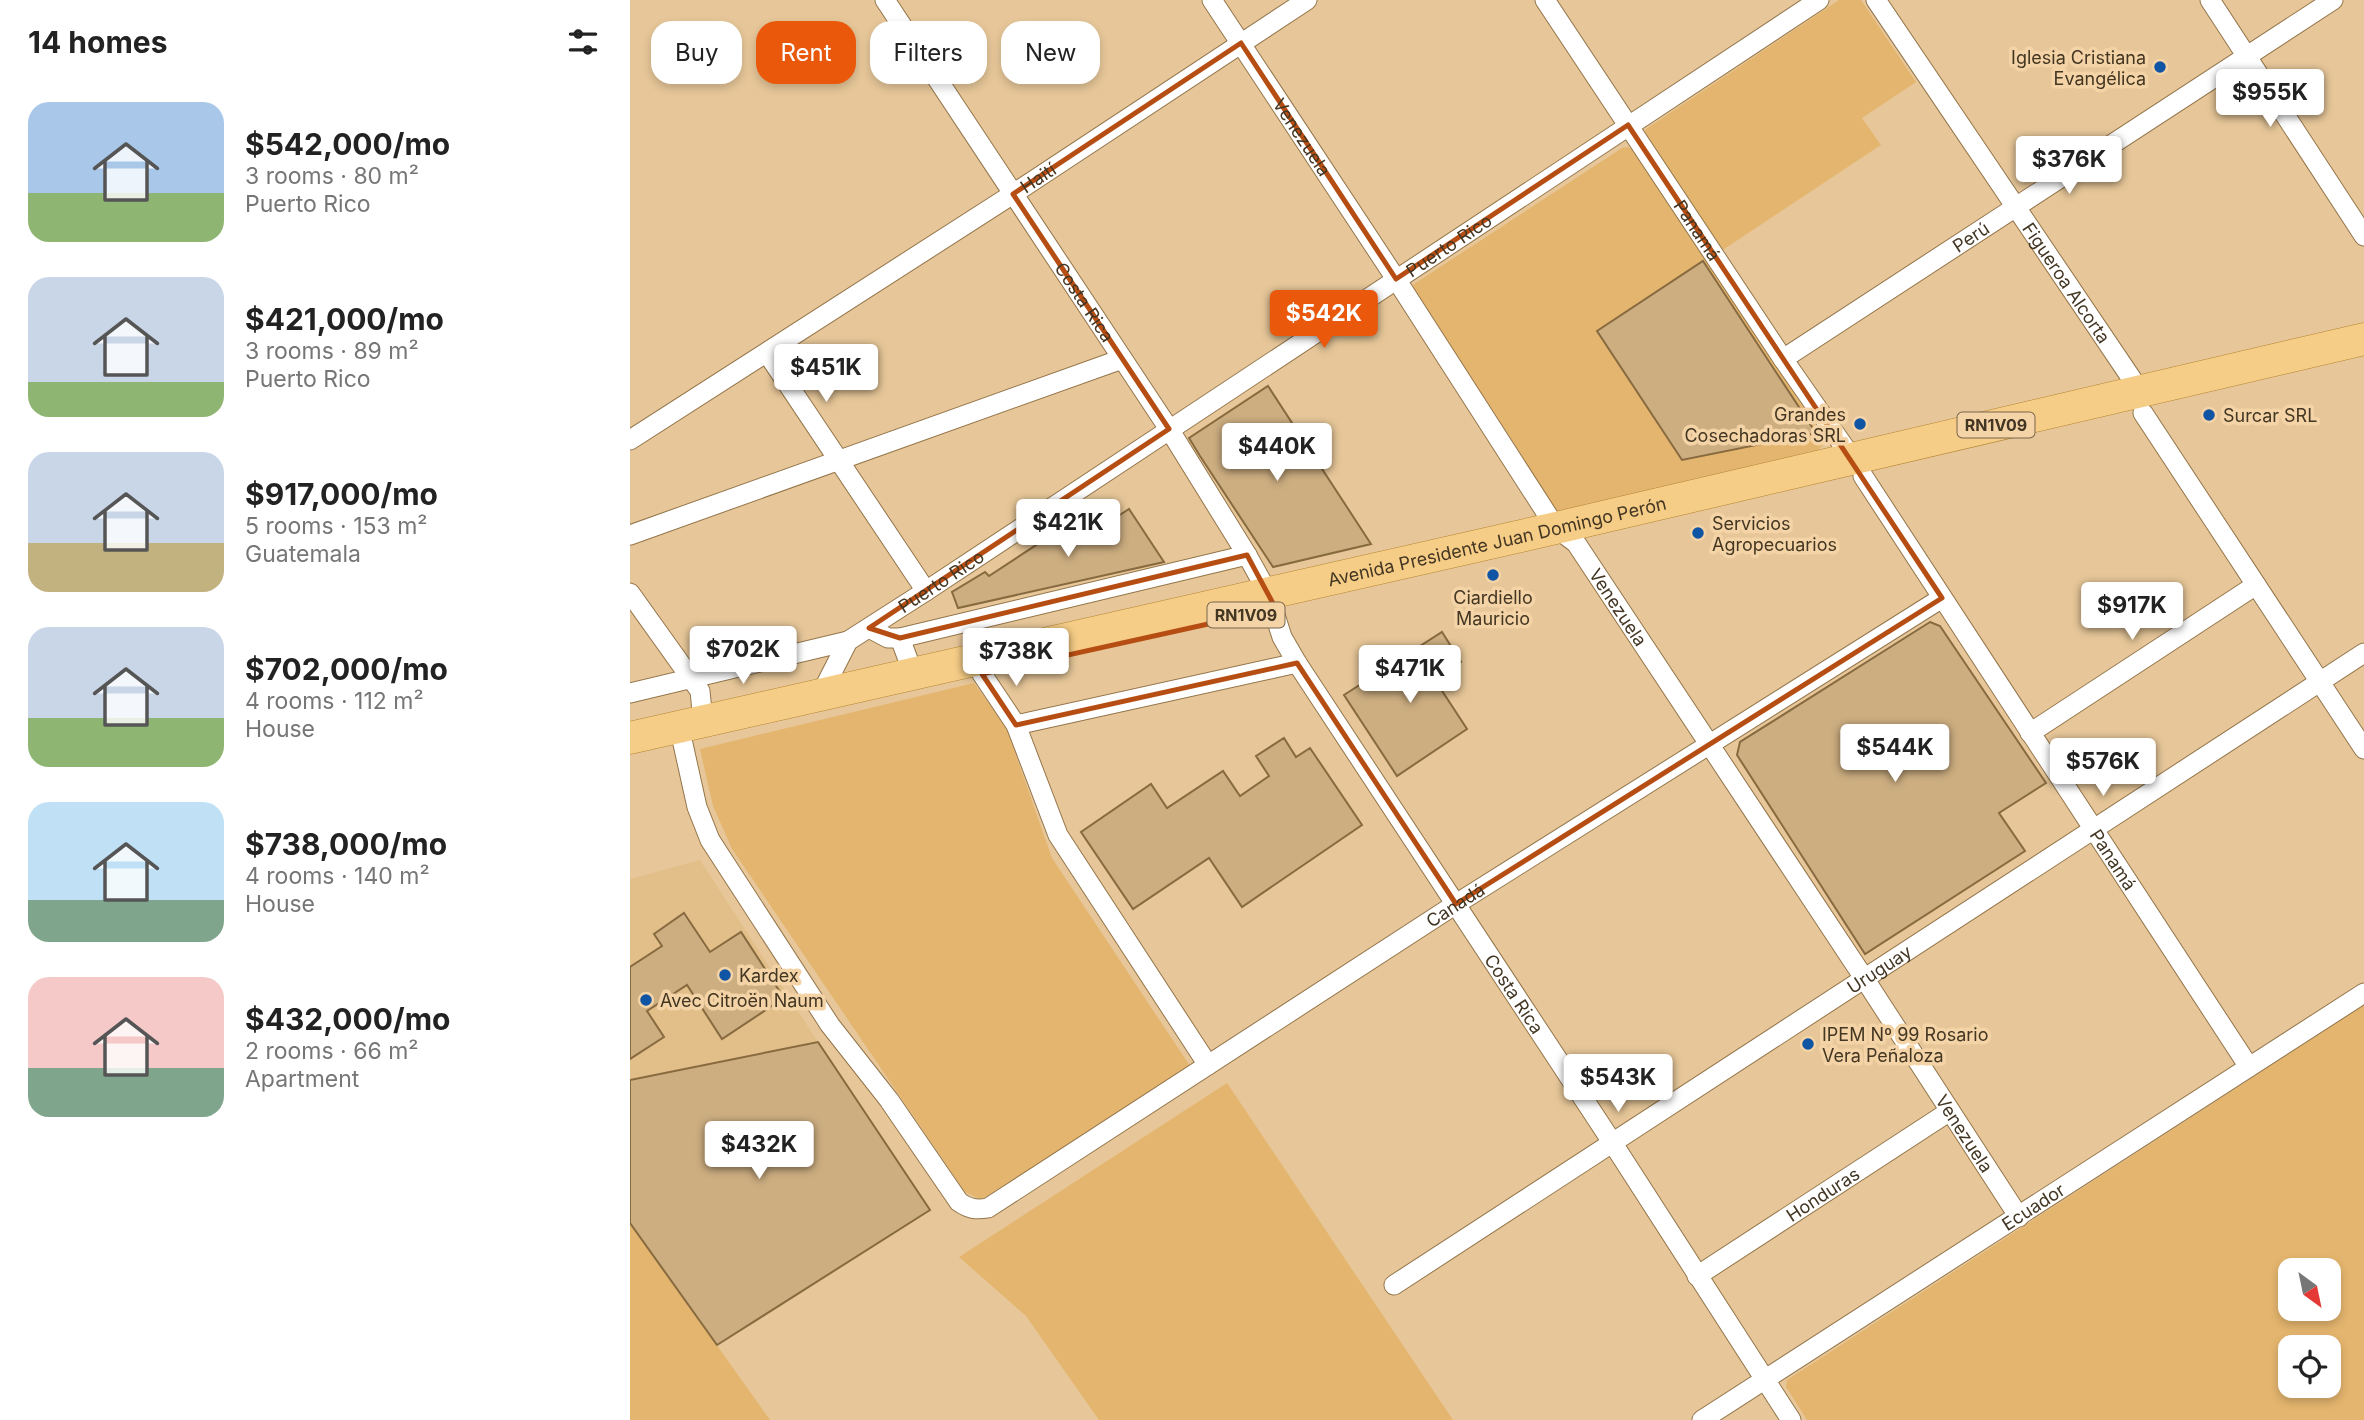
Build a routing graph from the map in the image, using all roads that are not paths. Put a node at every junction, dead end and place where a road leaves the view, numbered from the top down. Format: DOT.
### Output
graph roads {
  1 [pos="885,0"];
  2 [pos="1212,0"];
  3 [pos="1307,0"];
  4 [pos="1545,0"];
  5 [pos="1819,0"];
  6 [pos="1876,0"];
  7 [pos="2210,0"];
  8 [pos="2333,0"];
  9 [pos="1241,43"];
  10 [pos="2247,56"];
  11 [pos="1628,125"];
  12 [pos="1013,194"];
  13 [pos="2015,208"];
  14 [pos="2364,236"];
  15 [pos="1396,279"];
  16 [pos="2364,340"];
  17 [pos="768,353"];
  18 [pos="1122,359"];
  19 [pos="1783,359"];
  20 [pos="2364,360"];
  21 [pos="2141,402"];
  22 [pos="1169,429"];
  23 [pos="630,440"];
  24 [pos="839,460"];
  25 [pos="1858,467"];
  26 [pos="630,535"];
  27 [pos="1566,536"];
  28 [pos="1247,555"];
  29 [pos="2256,585"];
  30 [pos="926,592"];
  31 [pos="630,593"];
  32 [pos="1942,598"];
  33 [pos="1275,613"];
  34 [pos="869,628"];
  35 [pos="900,638"];
  36 [pos="848,641"];
  37 [pos="2364,653"];
  38 [pos="1297,663"];
  39 [pos="913,673"];
  40 [pos="982,674"];
  41 [pos="690,678"];
  42 [pos="2319,681"];
  43 [pos="630,693"];
  44 [pos="821,694"];
  45 [pos="1016,725"];
  46 [pos="693,733"];
  47 [pos="2030,733"];
  48 [pos="630,738"];
  49 [pos="1710,743"];
  50 [pos="2364,749"];
  51 [pos="630,756"];
  52 [pos="2093,829"];
  53 [pos="1456,904"];
  54 [pos="1864,978"];
  55 [pos="2364,993"];
  56 [pos="1208,1065"];
  57 [pos="2249,1068"];
  58 [pos="1950,1111"];
  59 [pos="1612,1142"];
  60 [pos="2019,1217"];
  61 [pos="1697,1276"];
  62 [pos="1394,1284"];
  63 [pos="1766,1379"];
  64 [pos="1702,1420"];
  65 [pos="1791,1420"];
  1 -- 12 [label="street, Costa Rica"];
  2 -- 9 [label="street, Venezuela"];
  3 -- 9 [label="street, Haití"];
  4 -- 11 [label="street, Panamá"];
  5 -- 11 [label="street, Puerto Rico"];
  6 -- 13 [label="street, Figueroa Alcorta"];
  7 -- 10 [label="street"];
  8 -- 10 [label="street, Perú"];
  9 -- 12 [label="street, Haití"];
  9 -- 15 [label="street, Venezuela"];
  10 -- 13 [label="street, Perú"];
  10 -- 14 [label="street"];
  11 -- 15 [label="street, Puerto Rico"];
  11 -- 19 [label="street, Panamá"];
  12 -- 17 [label="street, Haití"];
  12 -- 18 [label="street, Costa Rica"];
  13 -- 19 [label="street, Perú"];
  13 -- 21 [label="street, Figueroa Alcorta"];
  15 -- 22 [label="street, Puerto Rico"];
  15 -- 27 [label="street, Venezuela"];
  16 -- 21 [label="main road, Avenida Presidente Juan Domingo Perón / RN1V09"];
  17 -- 23 [label="street, Haití"];
  17 -- 24 [label="street"];
  18 -- 22 [label="street, Costa Rica"];
  18 -- 24 [label="street"];
  19 -- 25 [label="street, Panamá"];
  20 -- 21 [label="main road, Avenida Presidente Juan Domingo Perón / RN1V09"];
  21 -- 25 [label="main road, Avenida Presidente Juan Domingo Perón / RN1V09"];
  21 -- 29 [label="street, Figueroa Alcorta"];
  22 -- 28 [label="street, Costa Rica"];
  22 -- 30 [label="street, Puerto Rico"];
  24 -- 26 [label="street"];
  24 -- 30 [label="street"];
  25 -- 27 [label="main road, Avenida Presidente Juan Domingo Perón / RN1V09"];
  25 -- 32 [label="street, Panamá"];
  27 -- 33 [label="main road, Avenida Presidente Juan Domingo Perón / RN1V09"];
  27 -- 49 [label="street, Venezuela"];
  28 -- 33 [label="street, Costa Rica"];
  28 -- 35 [label="street"];
  29 -- 42 [label="street, Figueroa Alcorta"];
  29 -- 47 [label="street"];
  30 -- 34 [label="street, Puerto Rico"];
  31 -- 41 [label="street"];
  32 -- 47 [label="street, Panamá"];
  32 -- 49 [label="street, Canadá"];
  33 -- 38 [label="street, Costa Rica"];
  33 -- 39 [label="main road, Avenida Presidente Juan Domingo Perón / RN1V09"];
  33 -- 40 [label="main road, Avenida Presidente Juan Domingo Perón / RN1V09"];
  34 -- 35 [label="street"];
  34 -- 36 [label="street, Puerto Rico"];
  35 -- 39 [label="street"];
  36 -- 41 [label="street"];
  36 -- 44 [label="street"];
  37 -- 42 [label="street, Uruguay"];
  38 -- 45 [label="street"];
  38 -- 53 [label="street, Costa Rica"];
  39 -- 44 [label="main road, Avenida Presidente Juan Domingo Perón / RN1V09"];
  40 -- 45 [label="street"];
  40 -- 46 [label="main road, Avenida Presidente Juan Domingo Perón / RN1V09"];
  41 -- 43 [label="street"];
  41 -- 46 [label="street"];
  42 -- 50 [label="street, Figueroa Alcorta"];
  42 -- 52 [label="street, Uruguay"];
  44 -- 46 [label="main road, Avenida Presidente Juan Domingo Perón / RN1V09"];
  45 -- 56 [label="street"];
  46 -- 48 [label="main road, Avenida Presidente Juan Domingo Perón / RN1V09"];
  46 -- 51 [label="main road, Avenida Presidente Juan Domingo Perón / RN1V09"];
  46 -- 56 [label="street, Canadá"];
  47 -- 52 [label="street, Panamá"];
  49 -- 53 [label="street, Canadá"];
  49 -- 54 [label="street, Venezuela"];
  52 -- 54 [label="street, Uruguay"];
  52 -- 57 [label="street, Panamá"];
  53 -- 56 [label="street, Canadá"];
  53 -- 59 [label="street, Costa Rica"];
  54 -- 58 [label="street, Venezuela"];
  54 -- 59 [label="street, Uruguay"];
  55 -- 57 [label="street, Ecuador"];
  57 -- 60 [label="street, Ecuador"];
  58 -- 60 [label="street, Venezuela"];
  58 -- 61 [label="street, Honduras"];
  59 -- 61 [label="street, Costa Rica"];
  59 -- 62 [label="street, Uruguay"];
  60 -- 63 [label="street, Ecuador"];
  61 -- 63 [label="street, Costa Rica"];
  63 -- 64 [label="street, Ecuador"];
  63 -- 65 [label="street, Costa Rica"];
}
